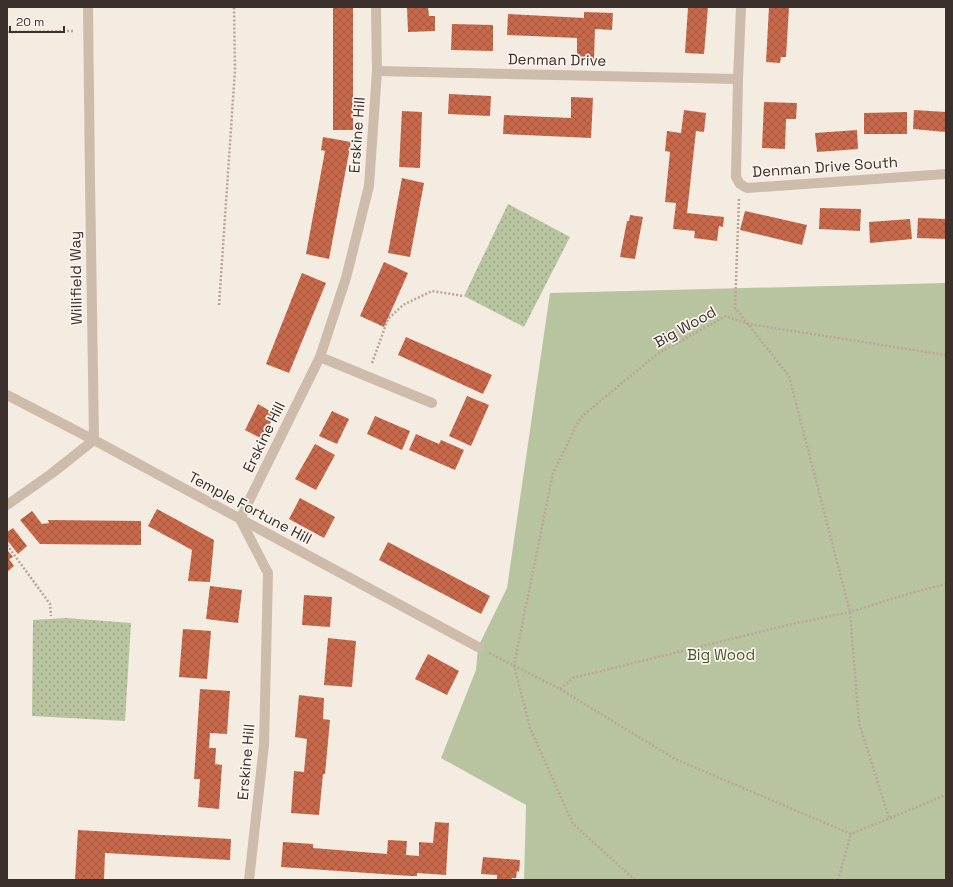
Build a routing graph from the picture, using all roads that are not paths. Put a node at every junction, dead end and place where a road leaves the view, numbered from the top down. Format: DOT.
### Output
graph roads {
  1 [pos="88,7"];
  2 [pos="376,7"];
  3 [pos="741,7"];
  4 [pos="377,71"];
  5 [pos="738,80"];
  6 [pos="946,174"];
  7 [pos="320,357"];
  8 [pos="7,395"];
  9 [pos="432,404"];
  10 [pos="94,440"];
  11 [pos="7,505"];
  12 [pos="240,519"];
  13 [pos="478,647"];
  14 [pos="249,880"];
  1 -- 10 [label="street, Willifield Way"];
  2 -- 4 [label="street, Erskine Hill"];
  3 -- 5 [label="street, Denman Drive South"];
  4 -- 5 [label="street, Denman Drive"];
  4 -- 7 [label="street, Erskine Hill"];
  5 -- 6 [label="street, Denman Drive South"];
  7 -- 9 [label="street"];
  7 -- 12 [label="street, Erskine Hill"];
  8 -- 10 [label="street, Temple Fortune Hill"];
  10 -- 11 [label="street"];
  10 -- 12 [label="street, Temple Fortune Hill"];
  12 -- 13 [label="street, Temple Fortune Hill"];
  12 -- 14 [label="street, Erskine Hill"];
}
